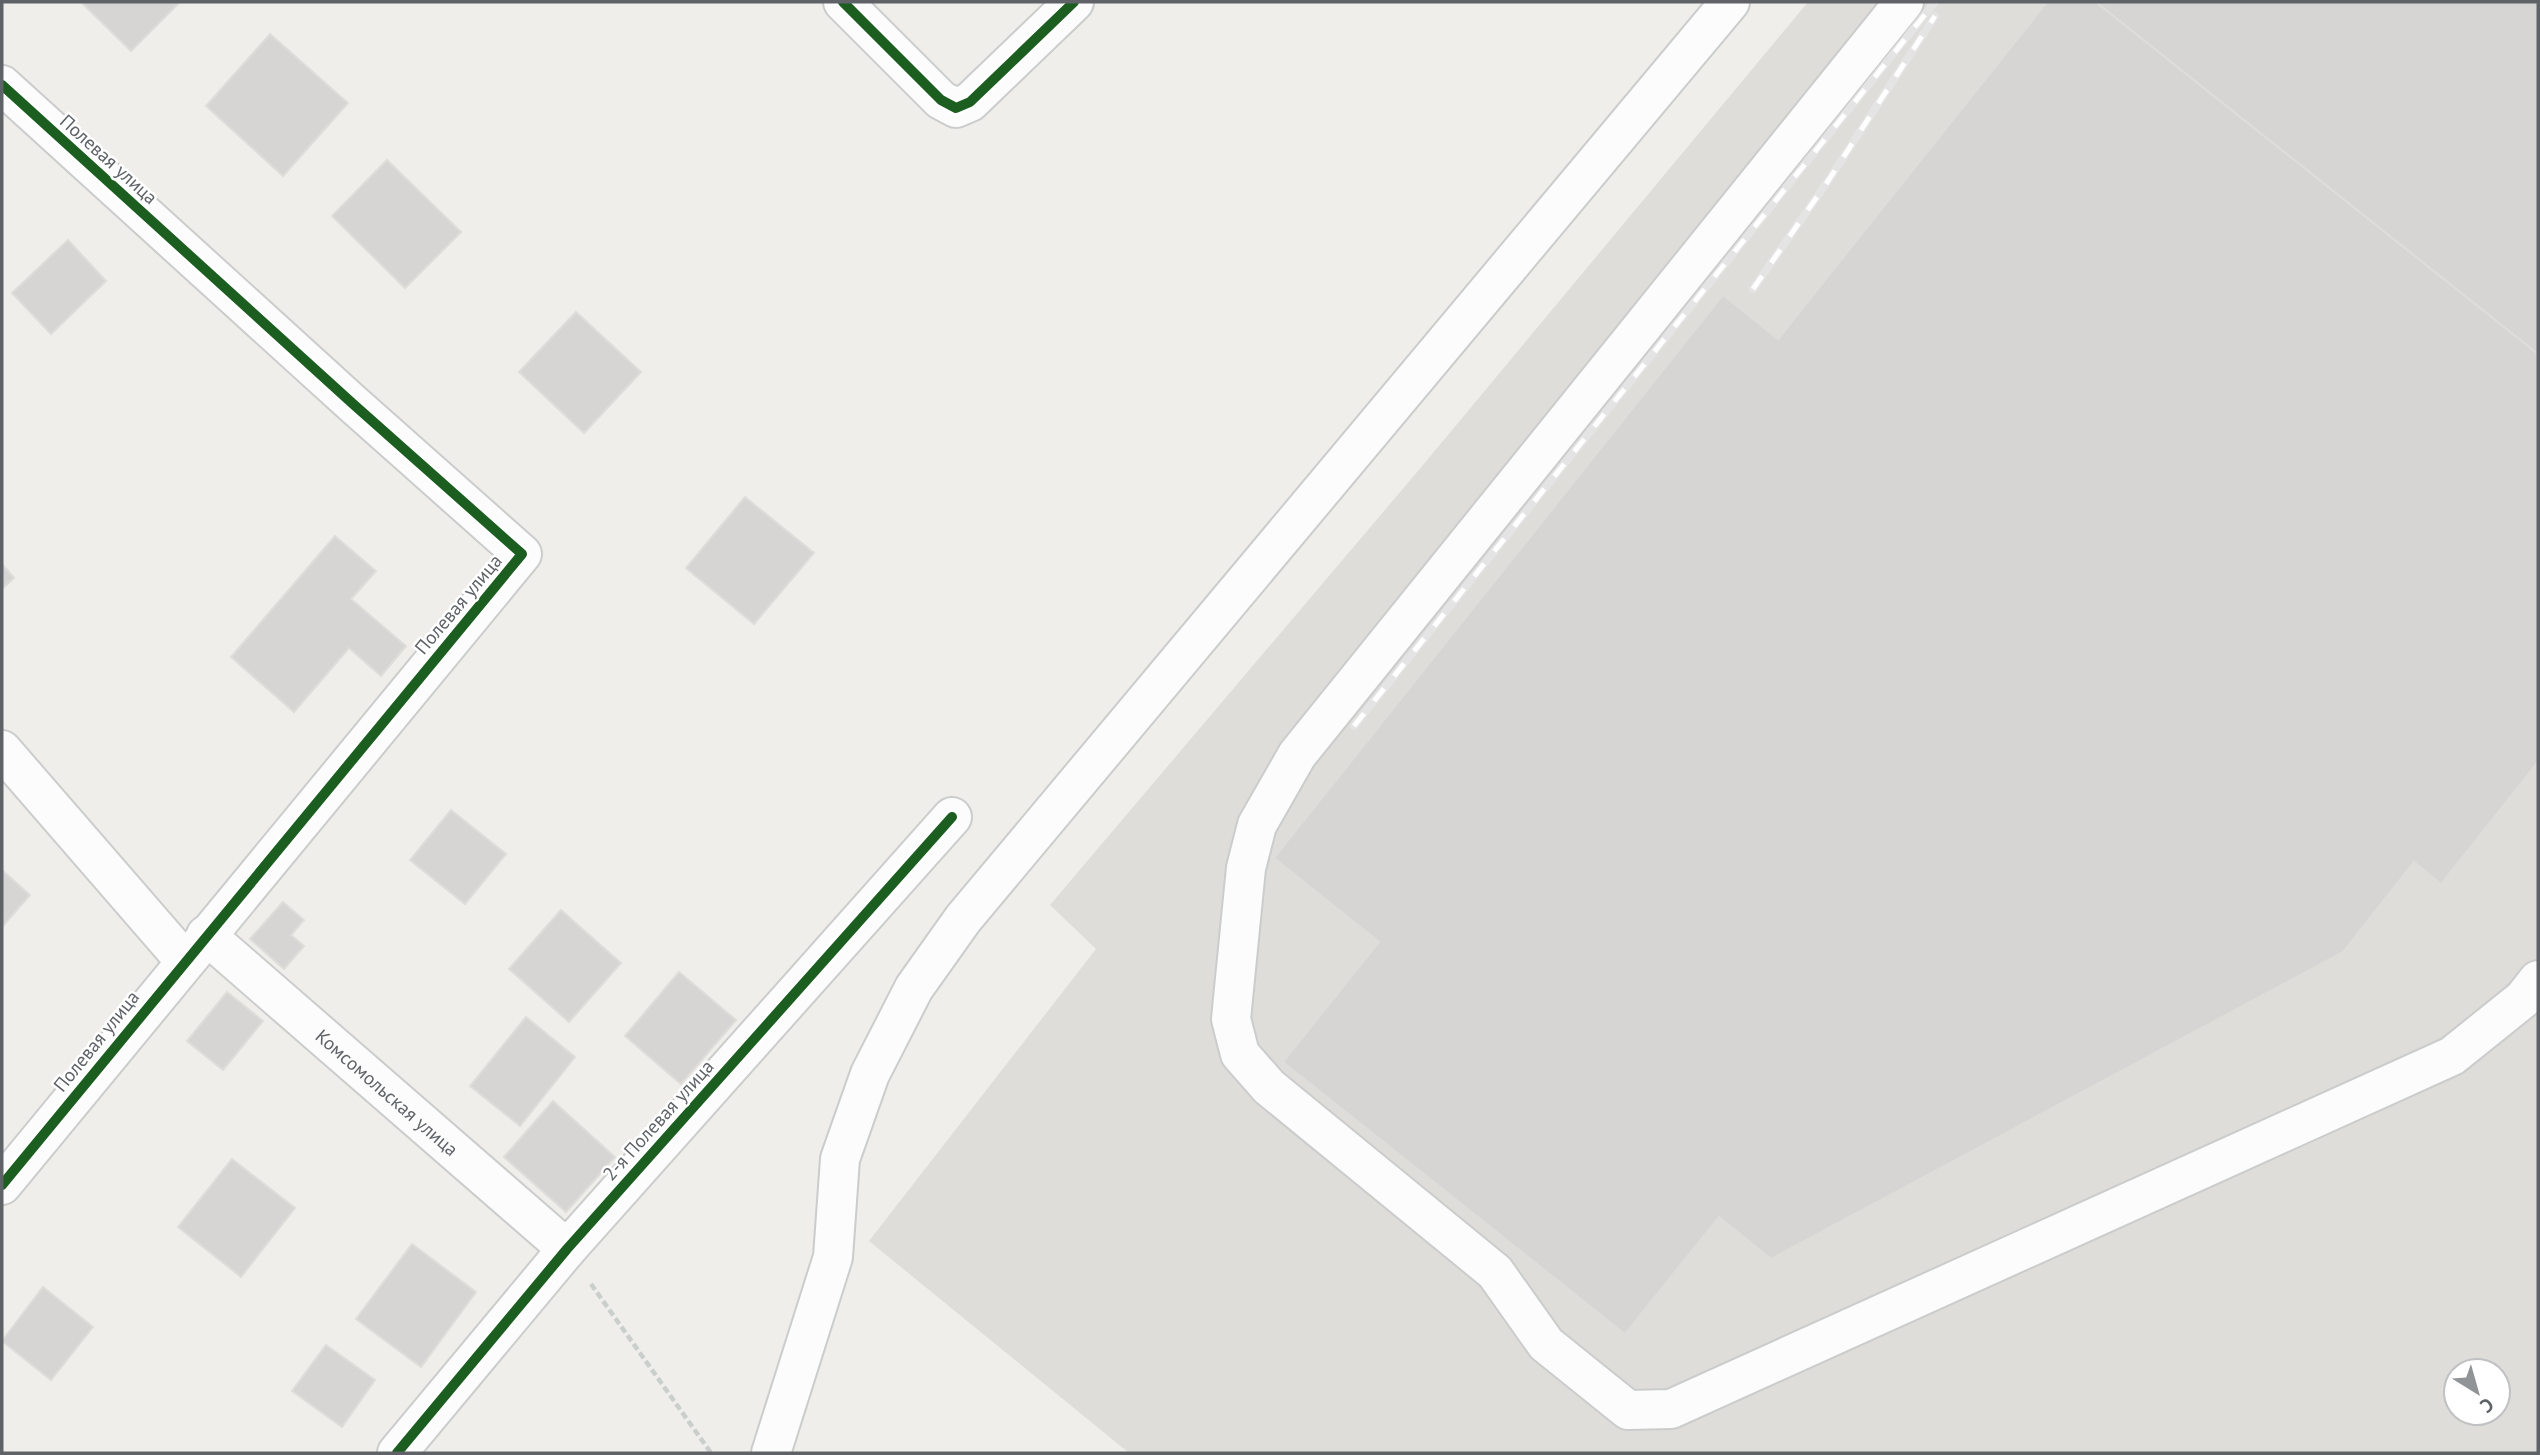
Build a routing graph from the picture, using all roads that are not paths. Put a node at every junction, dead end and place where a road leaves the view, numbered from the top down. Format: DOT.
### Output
graph roads {
  1 [pos="843,2"];
  2 [pos="1074,2"];
  3 [pos="1730,2"];
  4 [pos="1904,2"];
  5 [pos="2,85"];
  6 [pos="2,750"];
  7 [pos="952,817"];
  8 [pos="196,948"];
  9 [pos="2538,980"];
  10 [pos="2,1185"];
  11 [pos="567,1249"];
  12 [pos="397,1453"];
  13 [pos="771,1453"];
  1 -- 2 [label="street"];
  3 -- 13 [label="street"];
  4 -- 9 [label="street"];
  5 -- 8 [label="street, Полевая улица"];
  6 -- 8 [label="street, Комсомольская улица"];
  7 -- 11 [label="street, 2-я Полевая улица"];
  8 -- 10 [label="street, Полевая улица"];
  8 -- 11 [label="street, Комсомольская улица"];
  11 -- 12 [label="street, 2-я Полевая улица"];
}
